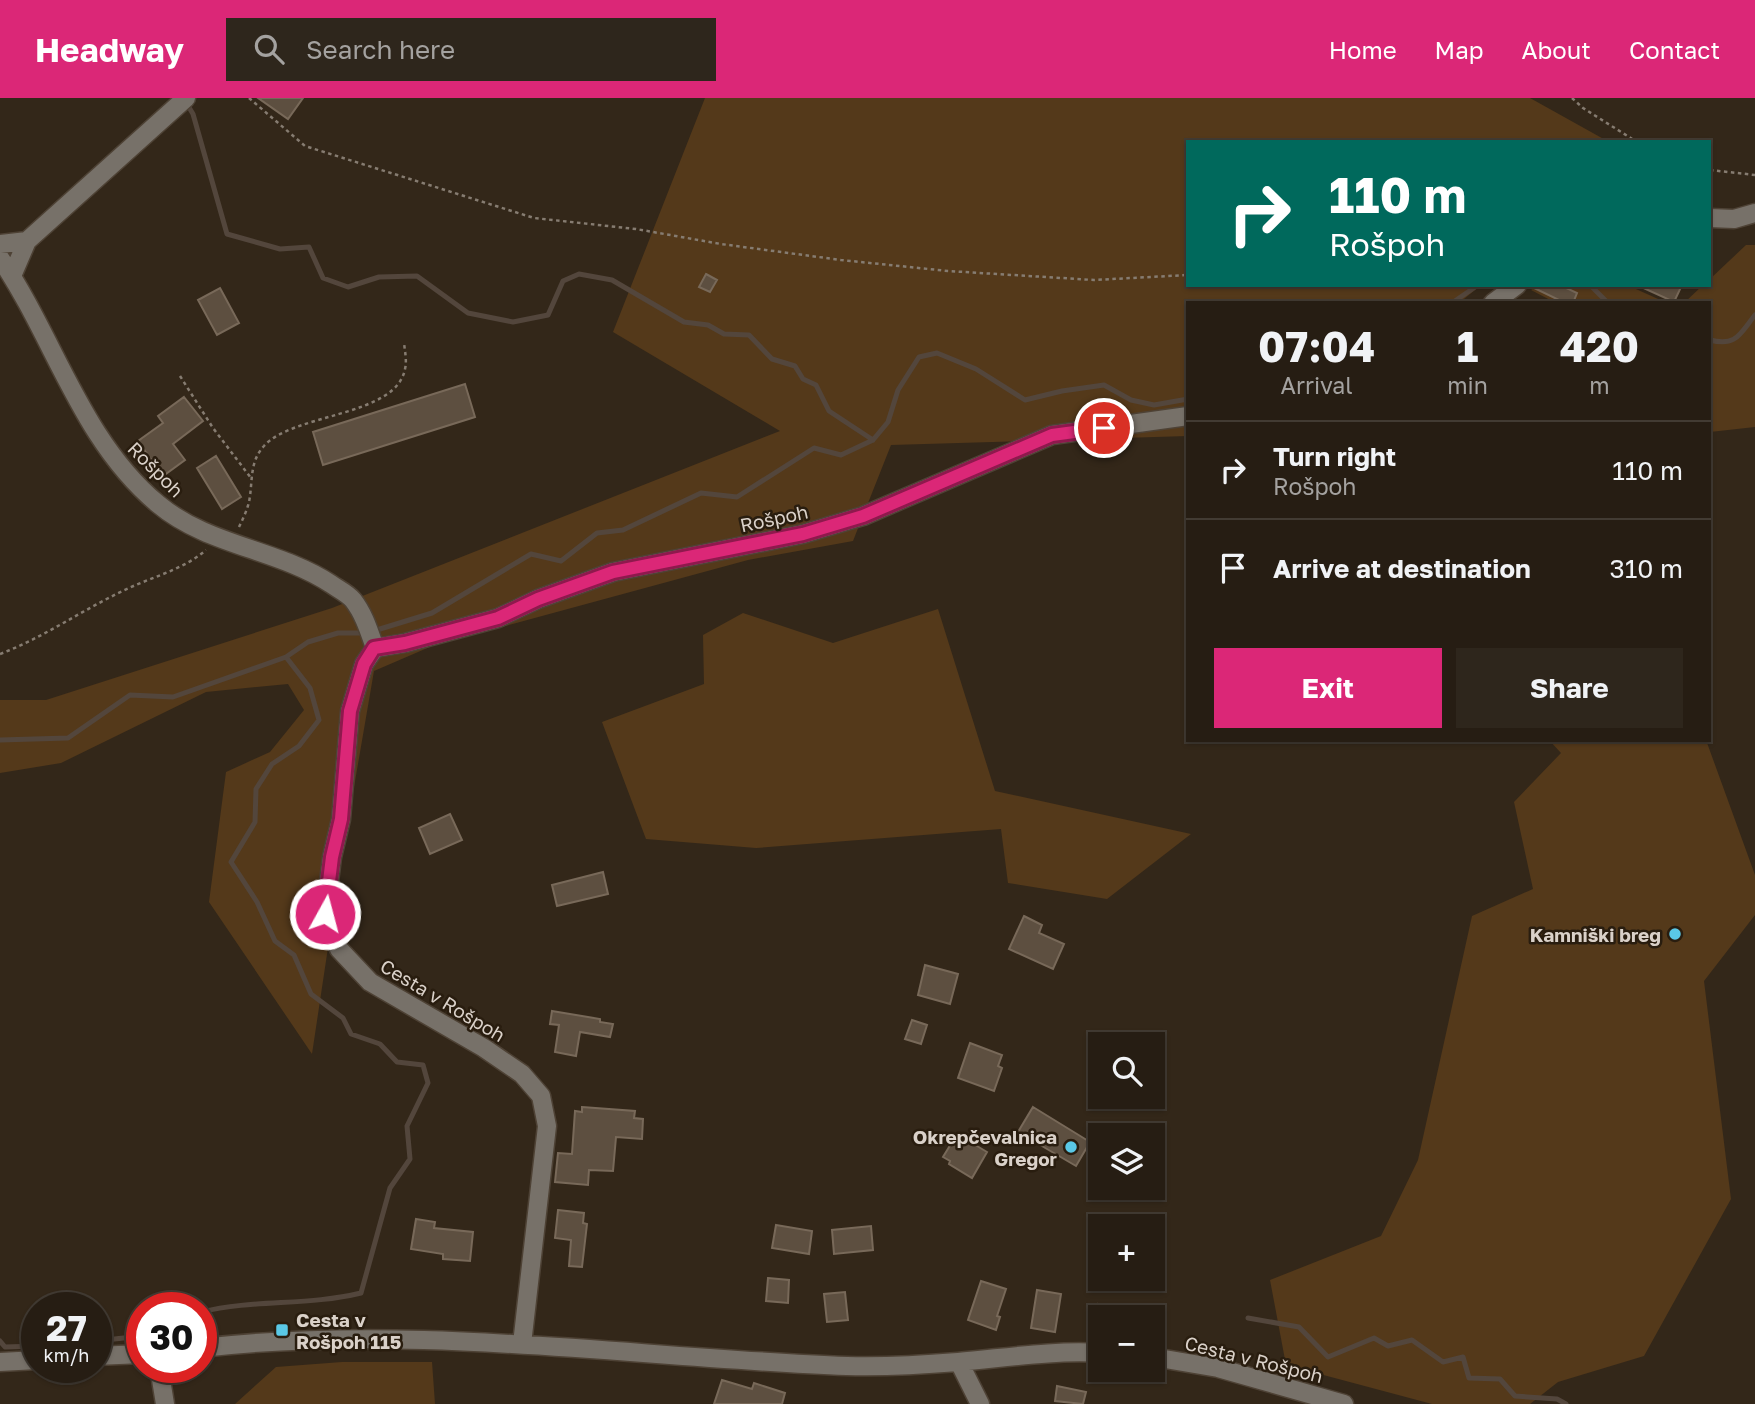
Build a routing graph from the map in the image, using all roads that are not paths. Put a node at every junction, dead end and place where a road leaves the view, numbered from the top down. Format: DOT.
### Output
graph roads {
  1 [pos="186,98"];
  2 [pos="1755,213"];
  3 [pos="1711,218"];
  4 [pos="27,242"];
  5 [pos="0,244"];
  6 [pos="0,258"];
  7 [pos="12,276"];
  8 [pos="1514,287"];
  9 [pos="1496,301"];
  10 [pos="1186,416"];
  11 [pos="370,635"];
  12 [pos="522,1344"];
  13 [pos="217,1347"];
  14 [pos="1088,1353"];
  15 [pos="1165,1359"];
  16 [pos="21,1361"];
  17 [pos="0,1362"];
  18 [pos="959,1362"];
  19 [pos="162,1383"];
  20 [pos="165,1404"];
  21 [pos="980,1404"];
  22 [pos="1344,1404"];
  1 -- 4 [label="street"];
  2 -- 3 [label="street"];
  4 -- 5 [label="street"];
  4 -- 7 [label="street"];
  6 -- 7 [label="street, Rošpoh"];
  7 -- 11 [label="street, Rošpoh"];
  8 -- 9 [label="street"];
  10 -- 11 [label="street, Rošpoh"];
  11 -- 12 [label="street, Cesta v Rošpoh"];
  12 -- 13 [label="street"];
  12 -- 18 [label="street"];
  14 -- 18 [label="street"];
  15 -- 22 [label="street, Cesta v Rošpoh"];
  16 -- 17 [label="street"];
  18 -- 21 [label="street"];
  19 -- 20 [label="street"];
}
